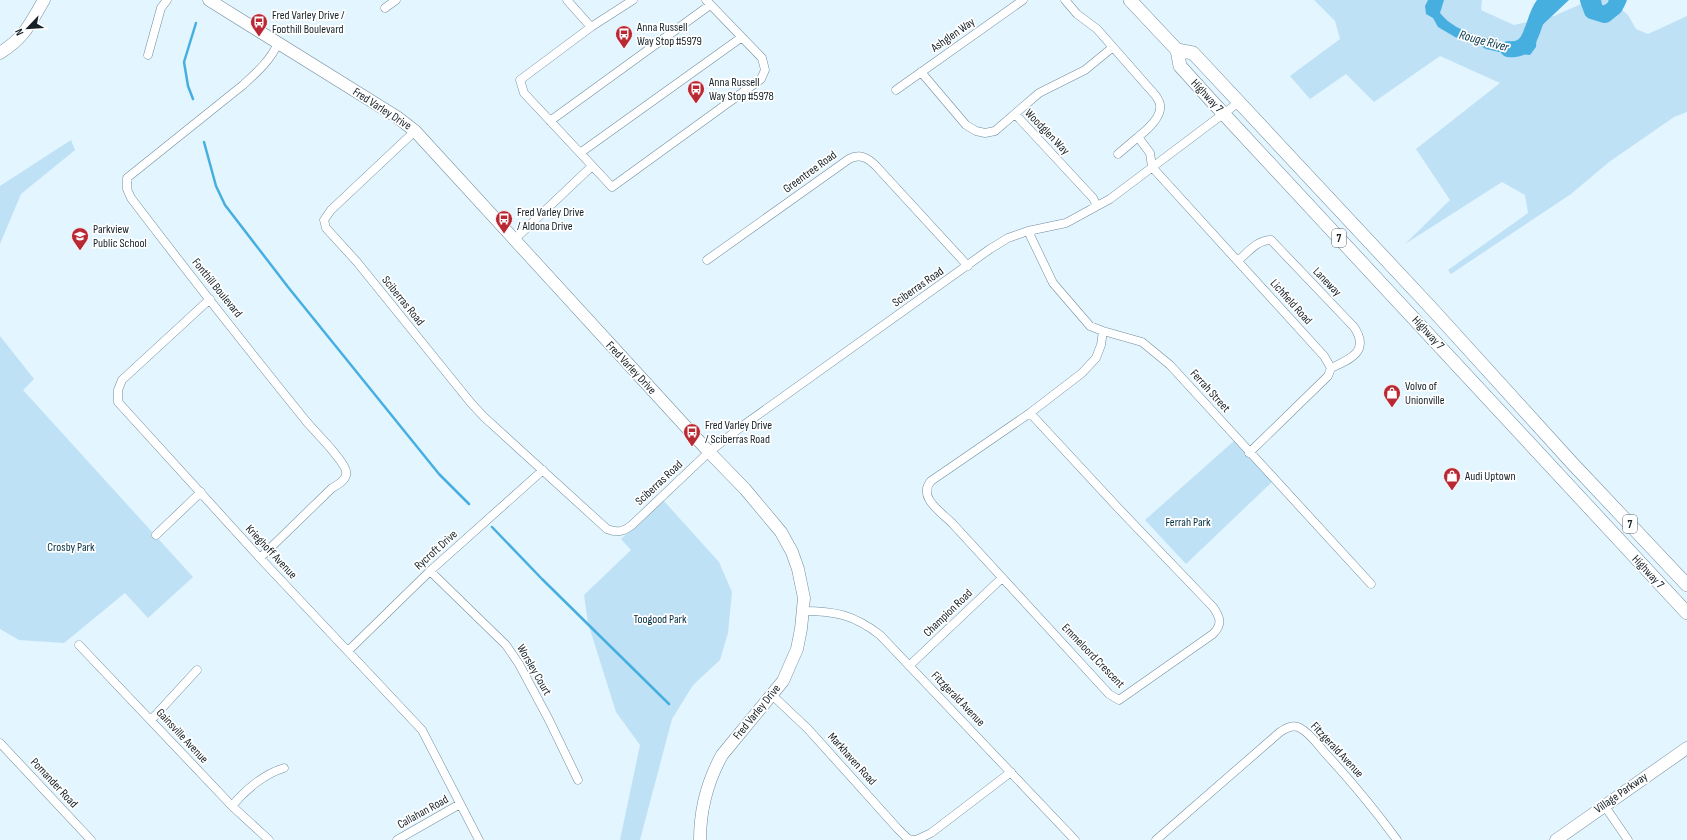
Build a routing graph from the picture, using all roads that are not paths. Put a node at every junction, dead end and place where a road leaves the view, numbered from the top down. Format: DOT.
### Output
graph roads {
  1 [pos="44,0"];
  2 [pos="167,0"];
  3 [pos="209,0"];
  4 [pos="396,0"];
  5 [pos="567,0"];
  6 [pos="633,0"];
  7 [pos="1023,0"];
  8 [pos="1065,0"];
  9 [pos="1130,0"];
  10 [pos="708,2"];
  11 [pos="385,8"];
  12 [pos="591,27"];
  13 [pos="742,37"];
  14 [pos="278,43"];
  15 [pos="1113,47"];
  16 [pos="1177,50"];
  17 [pos="0,53"];
  18 [pos="148,55"];
  19 [pos="921,72"];
  20 [pos="896,90"];
  21 [pos="1239,102"];
  22 [pos="1223,113"];
  23 [pos="1016,115"];
  24 [pos="550,122"];
  25 [pos="415,131"];
  26 [pos="1138,137"];
  27 [pos="580,154"];
  28 [pos="1118,154"];
  29 [pos="592,166"];
  30 [pos="1152,167"];
  31 [pos="1098,206"];
  32 [pos="1028,231"];
  33 [pos="514,240"];
  34 [pos="707,260"];
  35 [pos="1238,261"];
  36 [pos="968,266"];
  37 [pos="210,299"];
  38 [pos="1103,332"];
  39 [pos="1331,368"];
  40 [pos="1030,412"];
  41 [pos="709,452"];
  42 [pos="1250,453"];
  43 [pos="543,470"];
  44 [pos="200,492"];
  45 [pos="156,535"];
  46 [pos="260,558"];
  47 [pos="430,571"];
  48 [pos="1002,578"];
  49 [pos="1371,584"];
  50 [pos="1687,585"];
  51 [pos="804,611"];
  52 [pos="1687,613"];
  53 [pos="79,645"];
  54 [pos="348,651"];
  55 [pos="909,666"];
  56 [pos="197,670"];
  57 [pos="771,694"];
  58 [pos="151,720"];
  59 [pos="0,743"];
  60 [pos="1687,748"];
  61 [pos="284,768"];
  62 [pos="1011,772"];
  63 [pos="578,780"];
  64 [pos="460,804"];
  65 [pos="1604,805"];
  66 [pos="232,806"];
  67 [pos="91,840"];
  68 [pos="270,840"];
  69 [pos="397,840"];
  70 [pos="479,840"];
  71 [pos="700,840"];
  72 [pos="915,840"];
  73 [pos="1075,840"];
  74 [pos="1156,840"];
  75 [pos="1397,840"];
  76 [pos="1556,840"];
  77 [pos="1628,840"];
  1 -- 17 [label="street"];
  2 -- 18 [label="street"];
  3 -- 14 [label="street, Fred Varley Drive"];
  4 -- 11 [label="street"];
  5 -- 12 [label="street"];
  6 -- 12 [label="street"];
  7 -- 19 [label="street, Ashglen Way"];
  8 -- 15 [label="street"];
  9 -- 16 [label="main road, Highway 7 / 7"];
  10 -- 13 [label="street"];
  10 -- 24 [label="street"];
  12 -- 24 [label="street"];
  13 -- 27 [label="street"];
  13 -- 29 [label="street"];
  14 -- 25 [label="street, Fred Varley Drive"];
  14 -- 37 [label="street, Fonthill Boulevard"];
  15 -- 23 [label="street"];
  15 -- 26 [label="street"];
  16 -- 21 [label="main road, Highway 7 / 7"];
  16 -- 22 [label="main road, Highway 7 / 7"];
  19 -- 20 [label="street, Ashglen Way"];
  19 -- 23 [label="street, Woodglen Way"];
  21 -- 22 [label="street, Sciberras Road"];
  21 -- 50 [label="main road, Highway 7 / 7"];
  22 -- 30 [label="street, Sciberras Road"];
  22 -- 52 [label="main road, Highway 7 / 7"];
  23 -- 31 [label="street, Woodglen Way"];
  24 -- 27 [label="street"];
  25 -- 33 [label="street, Fred Varley Drive"];
  25 -- 43 [label="street, Sciberras Road"];
  26 -- 28 [label="street"];
  26 -- 30 [label="street"];
  27 -- 29 [label="street"];
  29 -- 33 [label="street"];
  30 -- 31 [label="street, Sciberras Road"];
  30 -- 35 [label="street, Lichfield Road"];
  31 -- 32 [label="street, Sciberras Road"];
  32 -- 36 [label="street, Sciberras Road"];
  32 -- 38 [label="street, Ferrah Street"];
  33 -- 41 [label="street, Fred Varley Drive"];
  34 -- 36 [label="street, Greentree Road"];
  35 -- 39 [label="street, Lichfield Road"];
  35 -- 39 [label="street, Laneway"];
  36 -- 41 [label="street, Sciberras Road"];
  37 -- 44 [label="street, Krieghoff Avenue"];
  37 -- 46 [label="street, Fonthill Boulevard"];
  38 -- 40 [label="street, Emmeloord Crescent"];
  38 -- 42 [label="street, Ferrah Street"];
  39 -- 42 [label="street"];
  40 -- 48 [label="street, Emmeloord Crescent"];
  40 -- 48 [label="street, Emmeloord Crescent"];
  41 -- 43 [label="street, Sciberras Road"];
  41 -- 51 [label="street, Fred Varley Drive"];
  42 -- 49 [label="street, Ferrah Street"];
  43 -- 47 [label="street, Rycroft Drive"];
  44 -- 45 [label="street"];
  44 -- 46 [label="street, Krieghoff Avenue"];
  46 -- 54 [label="street, Krieghoff Avenue"];
  47 -- 54 [label="street, Rycroft Drive"];
  47 -- 63 [label="street, Worsley Court"];
  48 -- 55 [label="street, Champion Road"];
  51 -- 55 [label="street, Fitzgerald Avenue"];
  51 -- 57 [label="street, Fred Varley Drive"];
  53 -- 58 [label="street, Gainsville Avenue"];
  54 -- 64 [label="street, Krieghoff Avenue"];
  55 -- 62 [label="street, Fitzgerald Avenue"];
  56 -- 58 [label="street"];
  57 -- 71 [label="street, Fred Varley Drive"];
  57 -- 72 [label="street, Markhaven Road"];
  58 -- 66 [label="street, Gainsville Avenue"];
  59 -- 67 [label="street, Pomander Road"];
  60 -- 65 [label="street, Village Parkway"];
  61 -- 66 [label="street"];
  62 -- 72 [label="street, Markhaven Road"];
  62 -- 73 [label="street, Fitzgerald Avenue"];
  64 -- 69 [label="street, Callahan Road"];
  64 -- 70 [label="street, Krieghoff Avenue"];
  65 -- 76 [label="street, Village Parkway"];
  65 -- 77 [label="street"];
  66 -- 68 [label="street, Gainsville Avenue"];
  74 -- 75 [label="street, Fitzgerald Avenue"];
}
